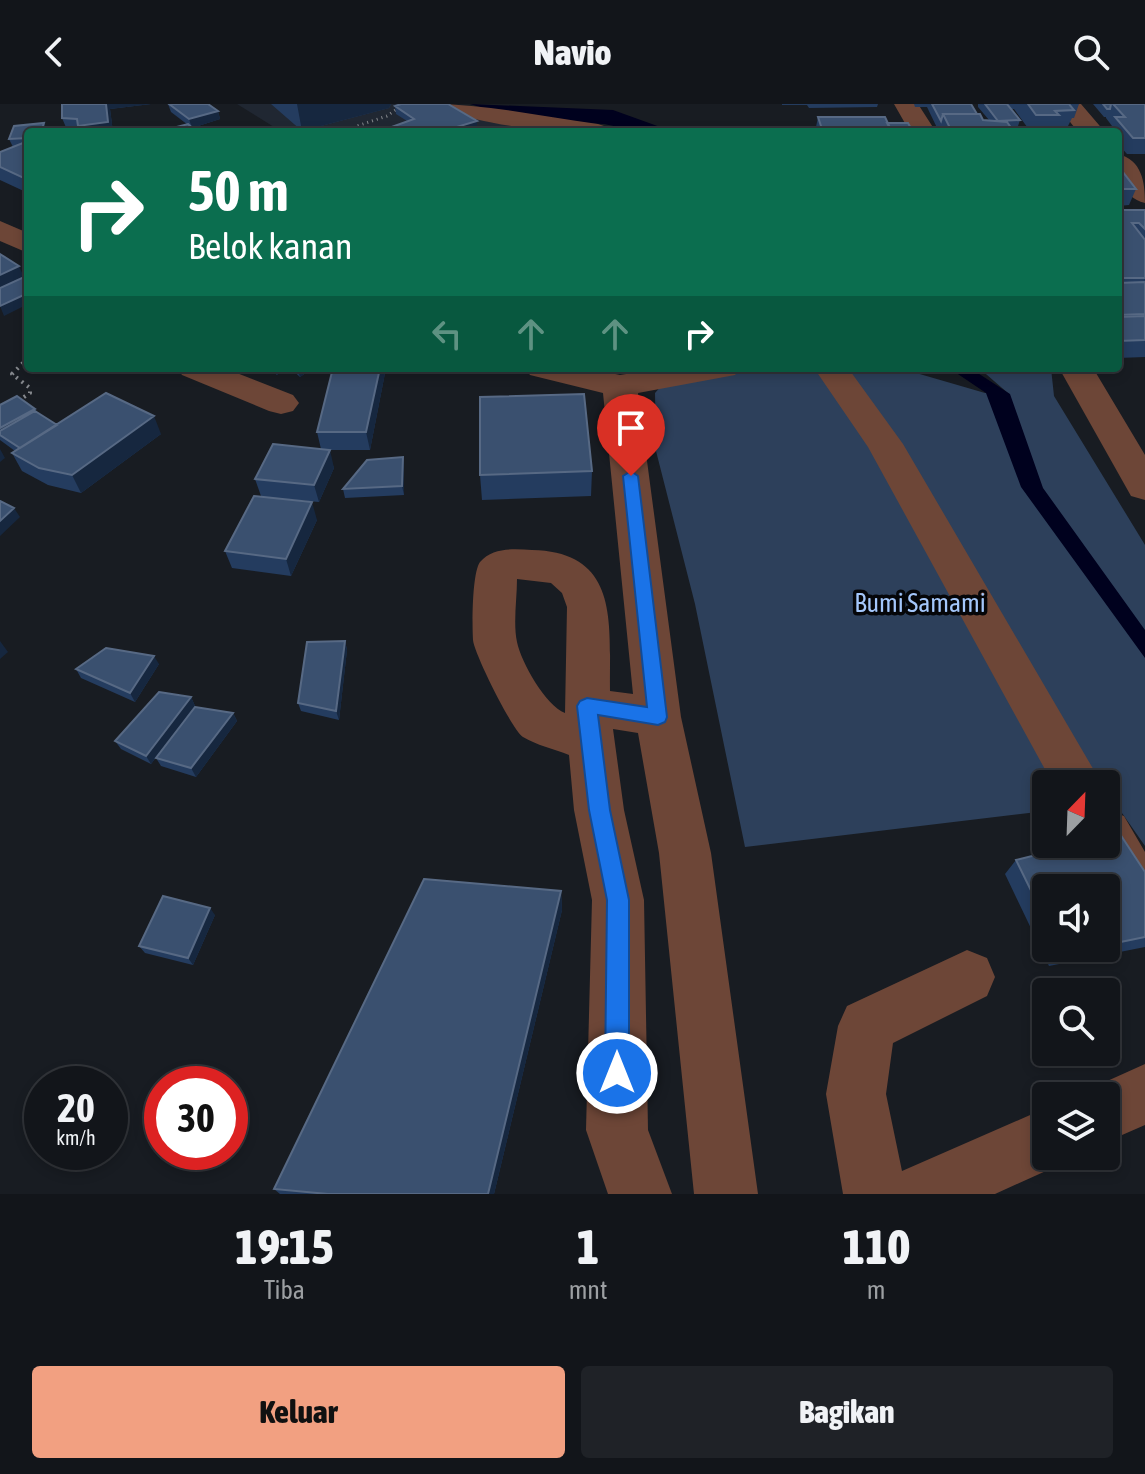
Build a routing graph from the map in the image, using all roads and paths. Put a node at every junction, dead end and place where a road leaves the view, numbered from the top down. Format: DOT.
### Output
graph roads {
  1 [pos="404,104"];
  2 [pos="445,104"];
  3 [pos="906,104"];
  4 [pos="1068,104"];
  5 [pos="359,128"];
  6 [pos="569,128"];
  7 [pos="921,128"];
  8 [pos="1089,128"];
  9 [pos="1122,171"];
  10 [pos="1141,211"];
  11 [pos="0,230"];
  12 [pos="24,242"];
  13 [pos="24,362"];
  14 [pos="204,372"];
  15 [pos="559,372"];
  16 [pos="700,372"];
  17 [pos="834,372"];
  18 [pos="1078,372"];
  19 [pos="620,386"];
  20 [pos="281,403"];
  21 [pos="9,406"];
  22 [pos="1145,487"];
  23 [pos="658,717"];
  24 [pos="1070,770"];
  25 [pos="1120,857"];
  26 [pos="1145,901"];
  27 [pos="967,977"];
  28 [pos="1145,1094"];
  29 [pos="1120,1106"];
  30 [pos="1032,1145"];
  31 [pos="640,1194"];
  32 [pos="726,1194"];
  33 [pos="875,1194"];
  34 [pos="923,1194"];
  1 -- 5 [label="path"];
  2 -- 6 [label="street"];
  3 -- 7 [label="street"];
  4 -- 8 [label="street"];
  9 -- 10 [label="street"];
  11 -- 12 [label="street"];
  13 -- 21 [label="path"];
  14 -- 20 [label="street"];
  15 -- 19 [label="street"];
  16 -- 19 [label="street"];
  17 -- 24 [label="street"];
  18 -- 22 [label="street"];
  19 -- 23 [label="street"];
  23 -- 31 [label="street"];
  23 -- 32 [label="street"];
  25 -- 26 [label="street"];
  27 -- 33 [label="street"];
  28 -- 29 [label="street"];
  30 -- 34 [label="street"];
}
